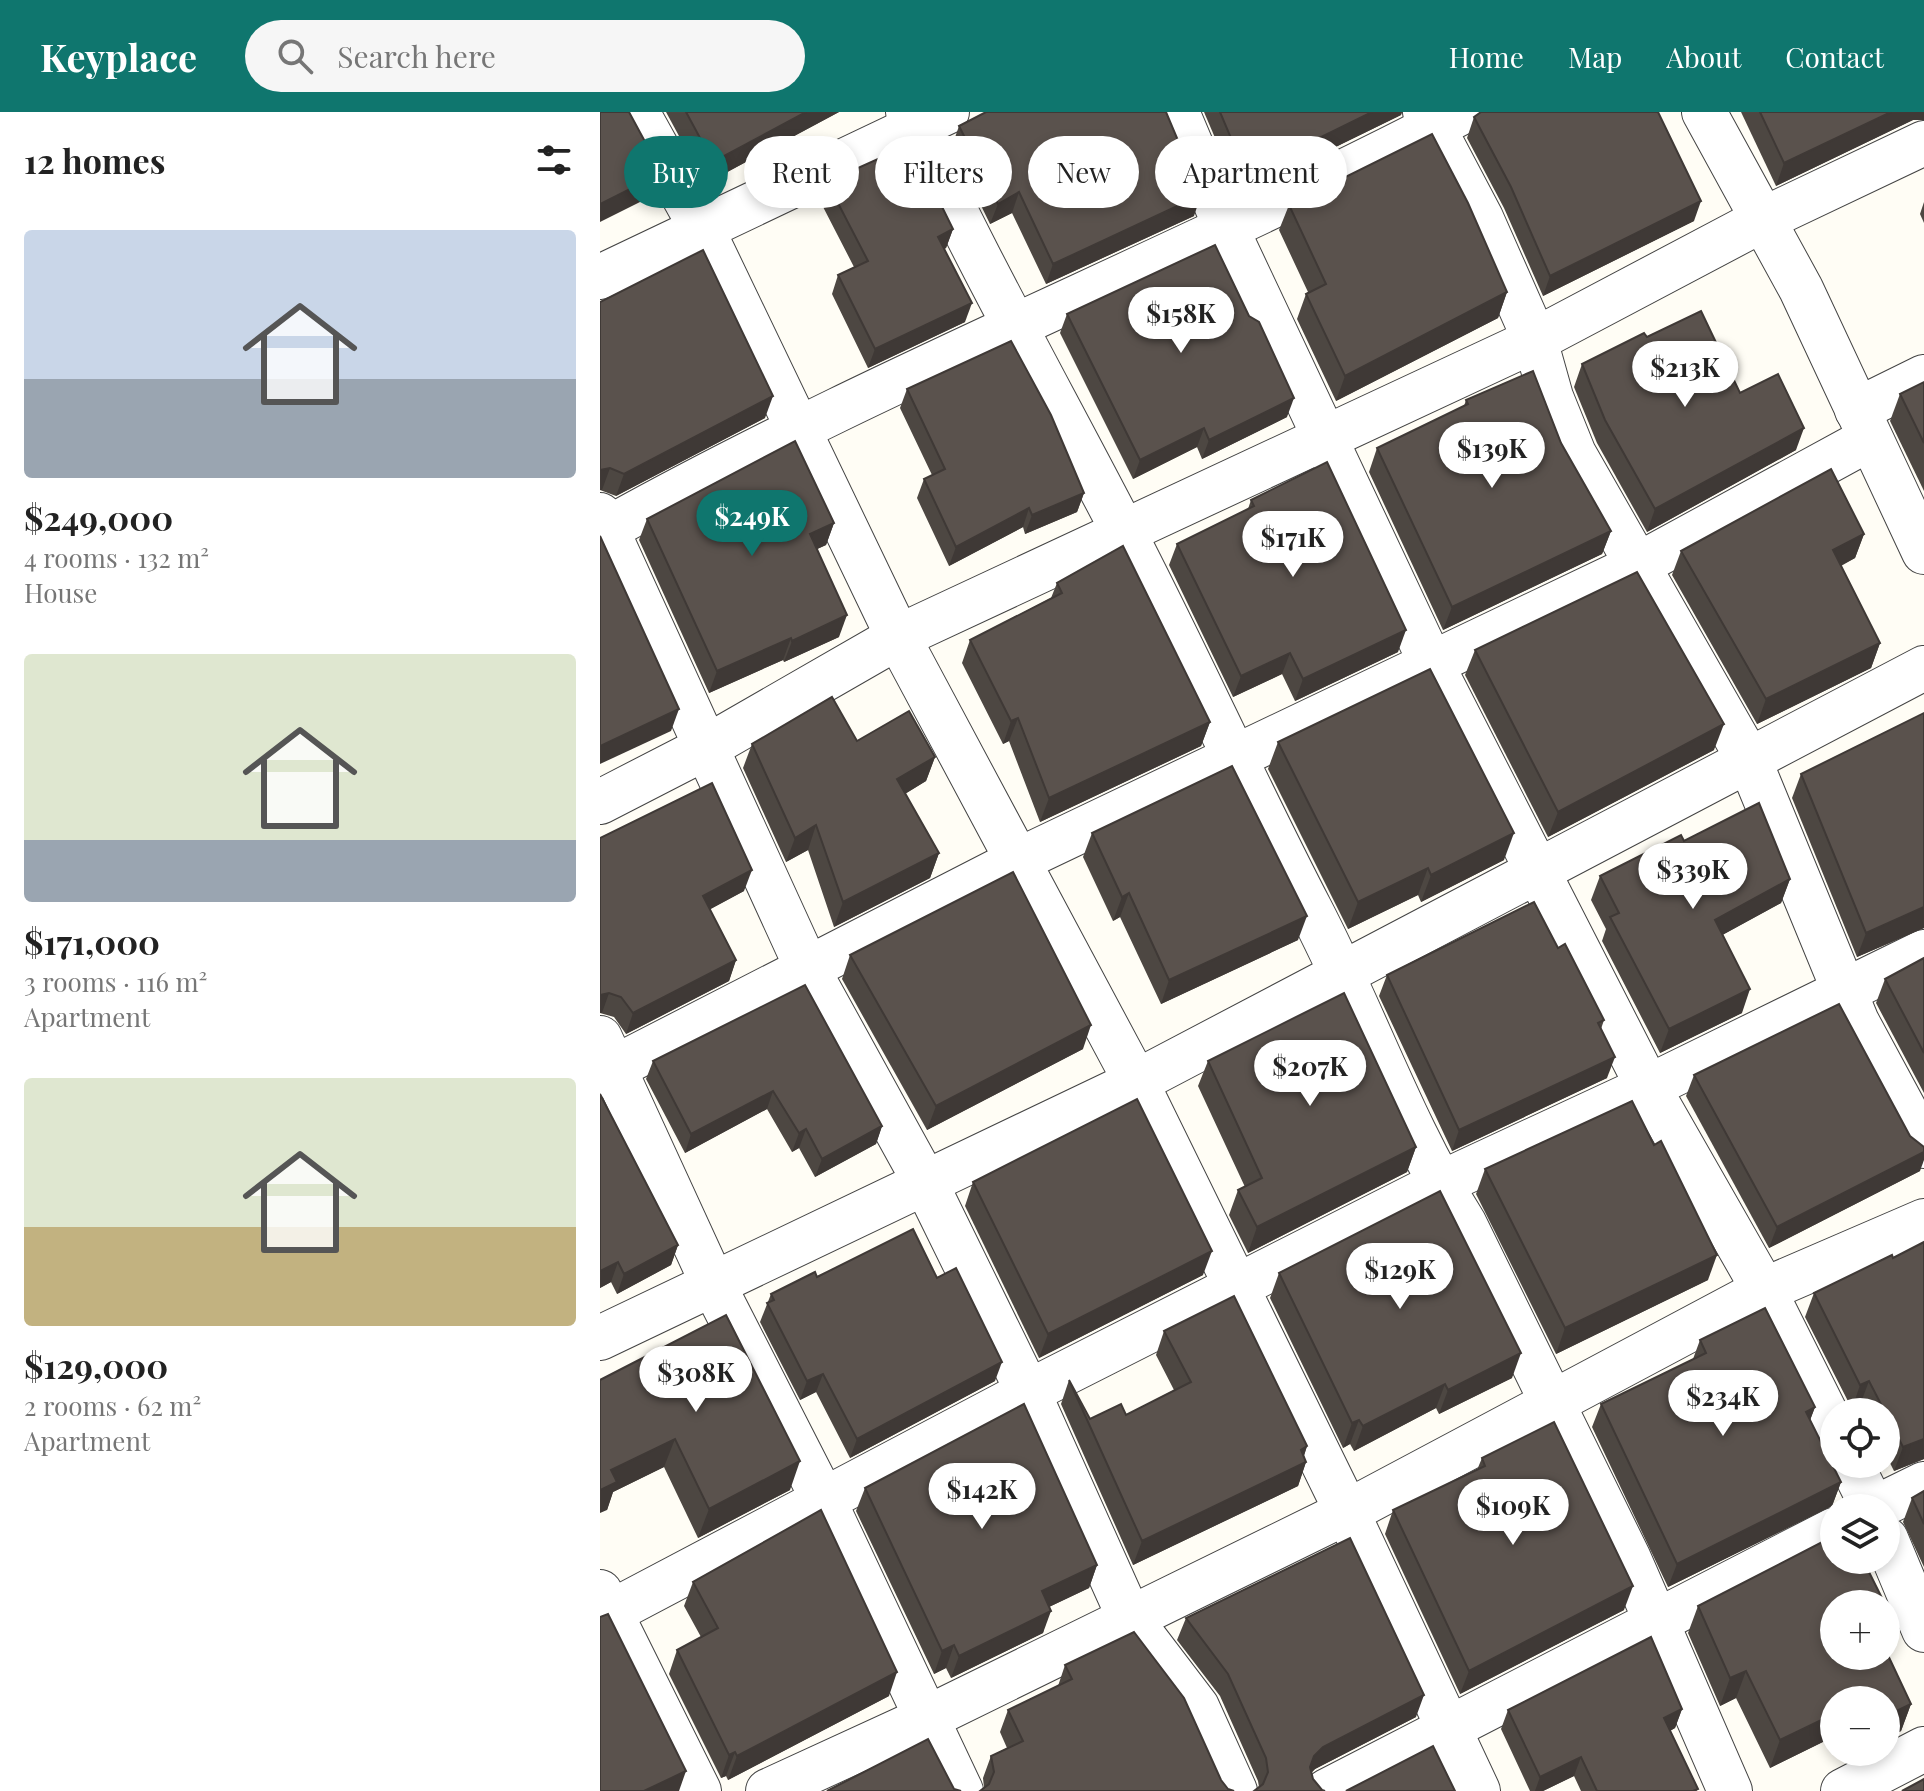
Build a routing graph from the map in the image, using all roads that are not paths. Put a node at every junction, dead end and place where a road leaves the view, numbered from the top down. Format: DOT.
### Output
graph roads {
  1 [pos="637,112"];
  2 [pos="1177,112"];
  3 [pos="1704,112"];
  4 [pos="1440,117"];
  5 [pos="923,118"];
  6 [pos="1924,143"];
  7 [pos="1762,220"];
  8 [pos="1226,228"];
  9 [pos="703,231"];
  10 [pos="600,277"];
  11 [pos="1014,328"];
  12 [pos="1535,340"];
  13 [pos="1924,377"];
  14 [pos="1863,425"];
  15 [pos="797,429"];
  16 [pos="1328,438"];
  17 [pos="602,526"];
  18 [pos="1123,530"];
  19 [pos="1924,552"];
  20 [pos="1636,566"];
  21 [pos="898,637"];
  22 [pos="1431,663"];
  23 [pos="1924,668"];
  24 [pos="705,748"];
  25 [pos="1232,759"];
  26 [pos="1750,762"];
  27 [pos="600,802"];
  28 [pos="1019,860"];
  29 [pos="1539,871"];
  30 [pos="1924,952"];
  31 [pos="807,968"];
  32 [pos="1343,972"];
  33 [pos="1845,989"];
  34 [pos="605,1060"];
  35 [pos="1136,1082"];
  36 [pos="1648,1087"];
  37 [pos="1924,1146"];
  38 [pos="926,1184"];
  39 [pos="1439,1184"];
  40 [pos="1924,1221"];
  41 [pos="713,1284"];
  42 [pos="1238,1286"];
  43 [pos="1764,1290"];
  44 [pos="600,1338"];
  45 [pos="1028,1392"];
  46 [pos="1552,1401"];
  47 [pos="1820,1402"];
  48 [pos="1924,1484"];
  49 [pos="1900,1496"];
  50 [pos="825,1503"];
  51 [pos="1347,1512"];
  52 [pos="1820,1537"];
  53 [pos="1900,1573"];
  54 [pos="603,1608"];
  55 [pos="1130,1619"];
  56 [pos="1656,1623"];
  57 [pos="1924,1630"];
  58 [pos="925,1719"];
  59 [pos="1450,1729"];
  60 [pos="1924,1749"];
  61 [pos="699,1791"];
  62 [pos="768,1791"];
  63 [pos="961,1791"];
  64 [pos="1235,1791"];
  65 [pos="1327,1791"];
  66 [pos="1478,1791"];
  67 [pos="1730,1791"];
  68 [pos="1843,1791"];
  1 -- 9 [label="street"];
  2 -- 8 [label="street"];
  3 -- 7 [label="street"];
  4 -- 8 [label="street"];
  4 -- 12 [label="street"];
  5 -- 9 [label="street"];
  5 -- 11 [label="street"];
  6 -- 7 [label="street"];
  7 -- 12 [label="street"];
  7 -- 14 [label="street"];
  8 -- 11 [label="street"];
  8 -- 16 [label="street"];
  9 -- 10 [label="street"];
  9 -- 15 [label="street"];
  11 -- 15 [label="street"];
  11 -- 18 [label="street"];
  12 -- 16 [label="street"];
  12 -- 20 [label="street"];
  13 -- 14 [label="street"];
  14 -- 19 [label="street"];
  14 -- 20 [label="street"];
  15 -- 17 [label="street"];
  15 -- 21 [label="street"];
  16 -- 18 [label="street"];
  16 -- 22 [label="street"];
  17 -- 24 [label="street"];
  18 -- 21 [label="street"];
  18 -- 25 [label="street"];
  20 -- 22 [label="street"];
  20 -- 26 [label="street"];
  21 -- 24 [label="street"];
  21 -- 28 [label="street"];
  22 -- 25 [label="street"];
  22 -- 29 [label="street"];
  23 -- 26 [label="street"];
  24 -- 27 [label="street"];
  24 -- 31 [label="street"];
  25 -- 28 [label="street"];
  25 -- 32 [label="street"];
  26 -- 29 [label="street"];
  26 -- 33 [label="street"];
  28 -- 31 [label="street"];
  28 -- 35 [label="street"];
  29 -- 32 [label="street"];
  29 -- 36 [label="street"];
  30 -- 33 [label="street"];
  31 -- 34 [label="street"];
  31 -- 38 [label="street"];
  32 -- 35 [label="street"];
  32 -- 39 [label="street"];
  33 -- 36 [label="street"];
  33 -- 37 [label="street"];
  34 -- 41 [label="street"];
  35 -- 38 [label="street"];
  35 -- 42 [label="street"];
  36 -- 39 [label="street"];
  36 -- 43 [label="street"];
  38 -- 41 [label="street"];
  38 -- 45 [label="street"];
  39 -- 42 [label="street"];
  39 -- 46 [label="street"];
  40 -- 43 [label="street"];
  41 -- 44 [label="street"];
  41 -- 50 [label="street"];
  42 -- 45 [label="street"];
  42 -- 51 [label="street"];
  43 -- 46 [label="street"];
  43 -- 47 [label="street"];
  45 -- 50 [label="street"];
  45 -- 55 [label="street"];
  46 -- 51 [label="street"];
  46 -- 56 [label="street"];
  48 -- 49 [label="street"];
  50 -- 54 [label="street"];
  50 -- 58 [label="street"];
  51 -- 55 [label="street"];
  51 -- 59 [label="street"];
  52 -- 56 [label="street"];
  53 -- 57 [label="street"];
  54 -- 61 [label="street"];
  55 -- 58 [label="street"];
  55 -- 64 [label="street"];
  56 -- 59 [label="street"];
  56 -- 67 [label="street"];
  58 -- 62 [label="street"];
  58 -- 63 [label="street"];
  59 -- 65 [label="street"];
  59 -- 66 [label="street"];
  60 -- 68 [label="street"];
}
